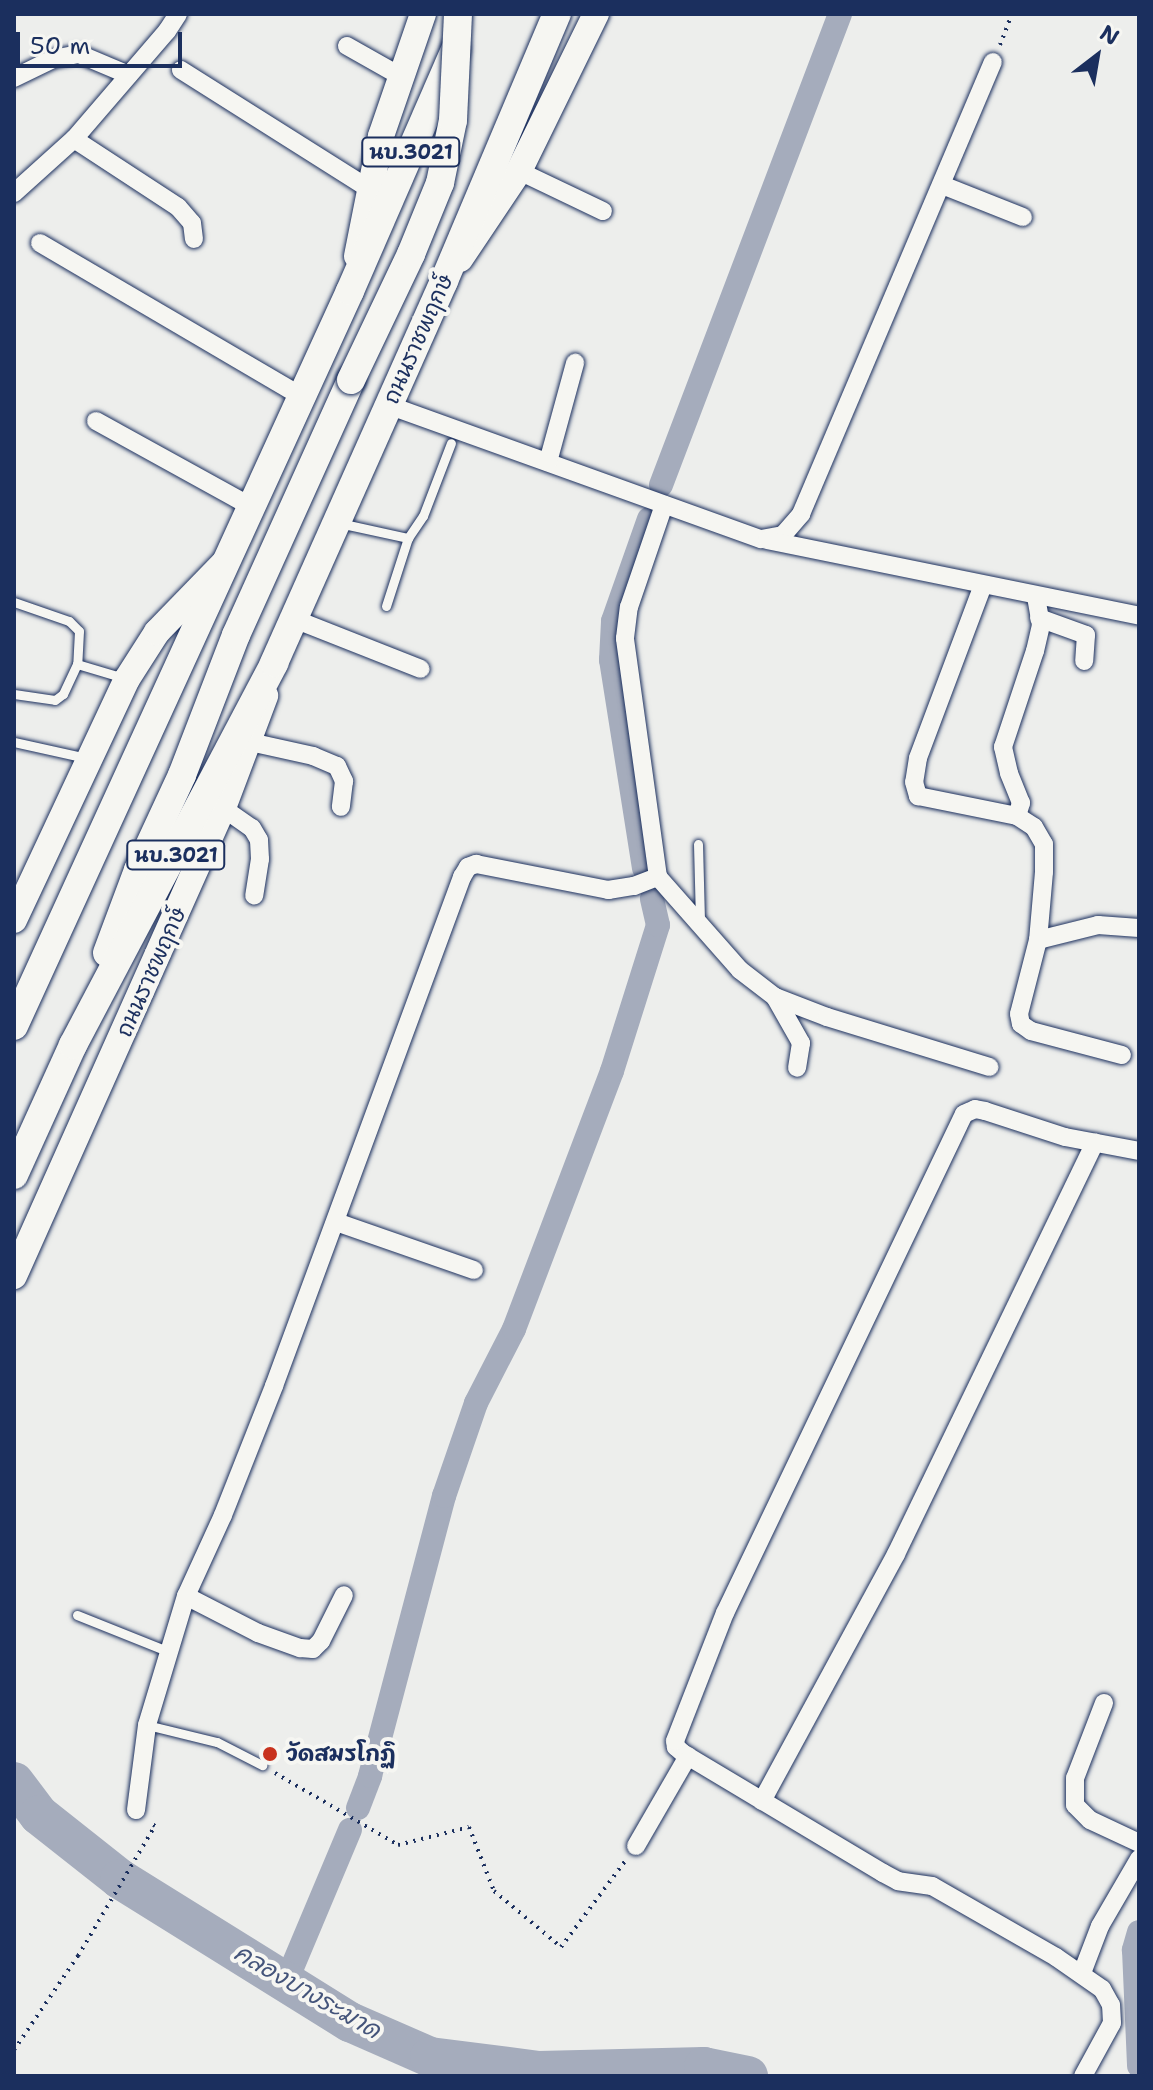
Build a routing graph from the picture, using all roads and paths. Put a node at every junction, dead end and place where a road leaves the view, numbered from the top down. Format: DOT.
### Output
graph roads {
  1 [pos="178,14"];
  2 [pos="458,14"];
  3 [pos="471,14"];
  4 [pos="557,14"];
  5 [pos="596,14"];
  6 [pos="1012,14"];
  7 [pos="418,16"];
  8 [pos="347,46"];
  9 [pos="993,62"];
  10 [pos="181,70"];
  11 [pos="129,75"];
  12 [pos="400,76"];
  13 [pos="14,78"];
  14 [pos="74,139"];
  15 [pos="519,171"];
  16 [pos="942,185"];
  17 [pos="371,190"];
  18 [pos="14,193"];
  19 [pos="603,211"];
  20 [pos="1023,217"];
  21 [pos="194,239"];
  22 [pos="40,243"];
  23 [pos="444,281"];
  24 [pos="350,291"];
  25 [pos="575,363"];
  26 [pos="301,396"];
  27 [pos="388,405"];
  28 [pos="96,421"];
  29 [pos="451,443"];
  30 [pos="548,462"];
  31 [pos="664,505"];
  32 [pos="250,506"];
  33 [pos="335,523"];
  34 [pos="408,538"];
  35 [pos="761,539"];
  36 [pos="225,562"];
  37 [pos="983,585"];
  38 [pos="1036,596"];
  39 [pos="14,602"];
  40 [pos="386,606"];
  41 [pos="1139,616"];
  42 [pos="1039,618"];
  43 [pos="294,619"];
  44 [pos="1084,661"];
  45 [pos="274,663"];
  46 [pos="77,664"];
  47 [pos="421,669"];
  48 [pos="127,679"];
  49 [pos="14,694"];
  50 [pos="14,742"];
  51 [pos="250,742"];
  52 [pos="89,759"];
  53 [pos="341,807"];
  54 [pos="223,808"];
  55 [pos="1017,816"];
  56 [pos="698,844"];
  57 [pos="658,877"];
  58 [pos="254,896"];
  59 [pos="14,920"];
  60 [pos="700,924"];
  61 [pos="1139,928"];
  62 [pos="1038,940"];
  63 [pos="775,997"];
  64 [pos="14,1026"];
  65 [pos="73,1045"];
  66 [pos="1122,1055"];
  67 [pos="990,1067"];
  68 [pos="797,1068"];
  69 [pos="1095,1143"];
  70 [pos="1139,1151"];
  71 [pos="14,1175"];
  72 [pos="336,1222"];
  73 [pos="474,1270"];
  74 [pos="14,1276"];
  75 [pos="344,1595"];
  76 [pos="186,1596"];
  77 [pos="77,1615"];
  78 [pos="167,1651"];
  79 [pos="1104,1703"];
  80 [pos="147,1725"];
  81 [pos="688,1756"];
  82 [pos="262,1765"];
  83 [pos="762,1801"];
  84 [pos="136,1810"];
  85 [pos="1139,1843"];
  86 [pos="636,1846"];
  87 [pos="1139,1859"];
  88 [pos="1082,1973"];
  89 [pos="14,2050"];
  90 [pos="1083,2076"];
  1 -- 11 [label="street"];
  2 -- 65 [label="main road, bridge"];
  3 -- 24 [label="main road, นบ.3021"];
  4 -- 23 [label="main road, ถนนราชพฤกษ์ / นบ.3021"];
  5 -- 15 [label="main road"];
  6 -- 9 [label="path"];
  7 -- 12 [label="main road"];
  8 -- 12 [label="street"];
  9 -- 16 [label="street"];
  10 -- 17 [label="street"];
  11 -- 13 [label="street"];
  11 -- 14 [label="street"];
  12 -- 17 [label="main road"];
  14 -- 18 [label="street"];
  14 -- 21 [label="street"];
  15 -- 19 [label="street"];
  15 -- 23 [label="main road"];
  16 -- 20 [label="street"];
  16 -- 35 [label="street"];
  17 -- 24 [label="main road"];
  22 -- 26 [label="street"];
  23 -- 27 [label="main road, ถนนราชพฤกษ์ / นบ.3021"];
  24 -- 26 [label="main road, นบ.3021"];
  25 -- 30 [label="street"];
  26 -- 32 [label="main road, นบ.3021"];
  27 -- 30 [label="street"];
  27 -- 33 [label="main road, ถนนราชพฤกษ์ / นบ.3021"];
  28 -- 32 [label="street"];
  29 -- 34 [label="lane"];
  30 -- 31 [label="street"];
  31 -- 35 [label="street"];
  31 -- 57 [label="street"];
  32 -- 36 [label="main road, นบ.3021"];
  33 -- 34 [label="lane"];
  33 -- 43 [label="main road, ถนนราชพฤกษ์ / นบ.3021"];
  34 -- 40 [label="lane"];
  35 -- 37 [label="street"];
  36 -- 48 [label="main road"];
  36 -- 64 [label="main road, นบ.3021"];
  37 -- 38 [label="street"];
  37 -- 55 [label="street"];
  38 -- 41 [label="street"];
  38 -- 42 [label="street"];
  39 -- 46 [label="lane"];
  42 -- 44 [label="street"];
  42 -- 55 [label="street"];
  43 -- 45 [label="main road, ถนนราชพฤกษ์ / นบ.3021"];
  43 -- 47 [label="street"];
  45 -- 51 [label="main road, ถนนราชพฤกษ์"];
  45 -- 65 [label="main road, ถนนราชพฤกษ์ / นบ.3021"];
  46 -- 48 [label="lane"];
  46 -- 49 [label="lane"];
  48 -- 52 [label="main road"];
  50 -- 52 [label="lane"];
  51 -- 53 [label="street"];
  51 -- 54 [label="main road, ถนนราชพฤกษ์"];
  52 -- 59 [label="main road"];
  54 -- 58 [label="street"];
  54 -- 74 [label="main road, ถนนราชพฤกษ์"];
  55 -- 62 [label="street"];
  56 -- 60 [label="lane"];
  57 -- 60 [label="street"];
  57 -- 72 [label="street"];
  60 -- 63 [label="street"];
  61 -- 62 [label="street"];
  62 -- 66 [label="street"];
  63 -- 67 [label="street"];
  63 -- 68 [label="street"];
  65 -- 71 [label="main road, ถนนราชพฤกษ์ / นบ.3021"];
  69 -- 70 [label="street"];
  69 -- 81 [label="street"];
  69 -- 83 [label="street"];
  72 -- 73 [label="street"];
  72 -- 76 [label="street"];
  75 -- 76 [label="street"];
  76 -- 78 [label="street"];
  77 -- 78 [label="lane"];
  78 -- 80 [label="street"];
  79 -- 85 [label="street"];
  80 -- 82 [label="lane"];
  80 -- 84 [label="street"];
  81 -- 83 [label="street"];
  81 -- 86 [label="street"];
  82 -- 86 [label="path"];
  83 -- 88 [label="street"];
  84 -- 89 [label="path"];
  87 -- 88 [label="street"];
  88 -- 90 [label="street"];
}
